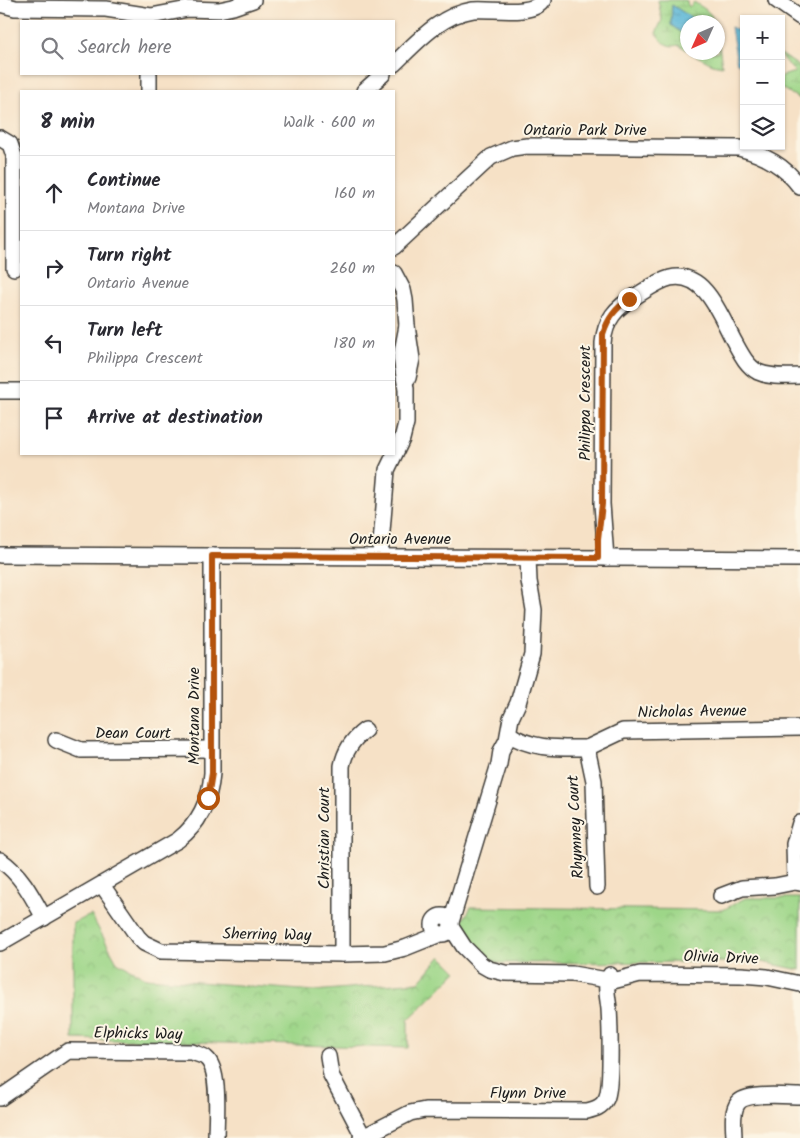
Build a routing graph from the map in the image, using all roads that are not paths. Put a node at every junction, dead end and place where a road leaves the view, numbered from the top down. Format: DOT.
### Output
graph roads {
  1 [pos="253,0"];
  2 [pos="543,0"];
  3 [pos="776,0"];
  4 [pos="0,4"];
  5 [pos="797,10"];
  6 [pos="149,17"];
  7 [pos="395,63"];
  8 [pos="149,75"];
  9 [pos="382,75"];
  10 [pos="149,90"];
  11 [pos="365,90"];
  12 [pos="0,138"];
  13 [pos="800,187"];
  14 [pos="395,246"];
  15 [pos="12,268"];
  16 [pos="395,275"];
  17 [pos="800,376"];
  18 [pos="0,391"];
  19 [pos="20,391"];
  20 [pos="400,407"];
  21 [pos="395,453"];
  22 [pos="394,455"];
  23 [pos="0,556"];
  24 [pos="212,556"];
  25 [pos="385,556"];
  26 [pos="534,558"];
  27 [pos="602,558"];
  28 [pos="800,559"];
  29 [pos="800,728"];
  30 [pos="365,730"];
  31 [pos="514,735"];
  32 [pos="56,740"];
  33 [pos="588,748"];
  34 [pos="211,750"];
  35 [pos="800,823"];
  36 [pos="0,860"];
  37 [pos="105,883"];
  38 [pos="797,883"];
  39 [pos="597,887"];
  40 [pos="721,896"];
  41 [pos="44,918"];
  42 [pos="443,926"];
  43 [pos="0,942"];
  44 [pos="342,954"];
  45 [pos="610,979"];
  46 [pos="800,984"];
  47 [pos="328,1056"];
  48 [pos="800,1096"];
  49 [pos="0,1098"];
  50 [pos="388,1132"];
  51 [pos="362,1137"];
  52 [pos="216,1138"];
  53 [pos="734,1138"];
  1 -- 6 [label="street"];
  2 -- 7 [label="street"];
  3 -- 5 [label="street"];
  4 -- 6 [label="street"];
  8 -- 10 [label="street"];
  9 -- 11 [label="street"];
  12 -- 15 [label="street"];
  13 -- 14 [label="street, Ontario Park Drive"];
  16 -- 20 [label="street"];
  17 -- 27 [label="street, Philippa Crescent"];
  18 -- 19 [label="street"];
  20 -- 21 [label="street"];
  22 -- 25 [label="street"];
  23 -- 24 [label="street, Ontario Avenue"];
  24 -- 25 [label="street, Ontario Avenue"];
  24 -- 34 [label="street, Montana Drive"];
  25 -- 26 [label="street, Ontario Avenue"];
  26 -- 27 [label="street, Ontario Avenue"];
  26 -- 31 [label="street, Sherring Way"];
  27 -- 28 [label="street, Ontario Avenue"];
  29 -- 33 [label="street, Nicholas Avenue"];
  30 -- 44 [label="street, Christian Court"];
  31 -- 33 [label="street"];
  31 -- 42 [label="street, Sherring Way"];
  32 -- 34 [label="street, Dean Court"];
  33 -- 39 [label="street, Rhymney Court"];
  34 -- 37 [label="street, Montana Drive"];
  35 -- 38 [label="street"];
  36 -- 41 [label="street"];
  37 -- 41 [label="street, Montana Drive"];
  37 -- 44 [label="street, Sherring Way"];
  38 -- 40 [label="street"];
  41 -- 43 [label="street, Montana Drive"];
  42 -- 44 [label="street, Sherring Way"];
  42 -- 45 [label="street, Olivia Drive"];
  45 -- 46 [label="street, Olivia Drive"];
  45 -- 50 [label="street, Flynn Drive"];
  47 -- 51 [label="street"];
  48 -- 53 [label="street"];
  49 -- 52 [label="street, Elphicks Way"];
  50 -- 51 [label="street, Flynn Drive"];
}
